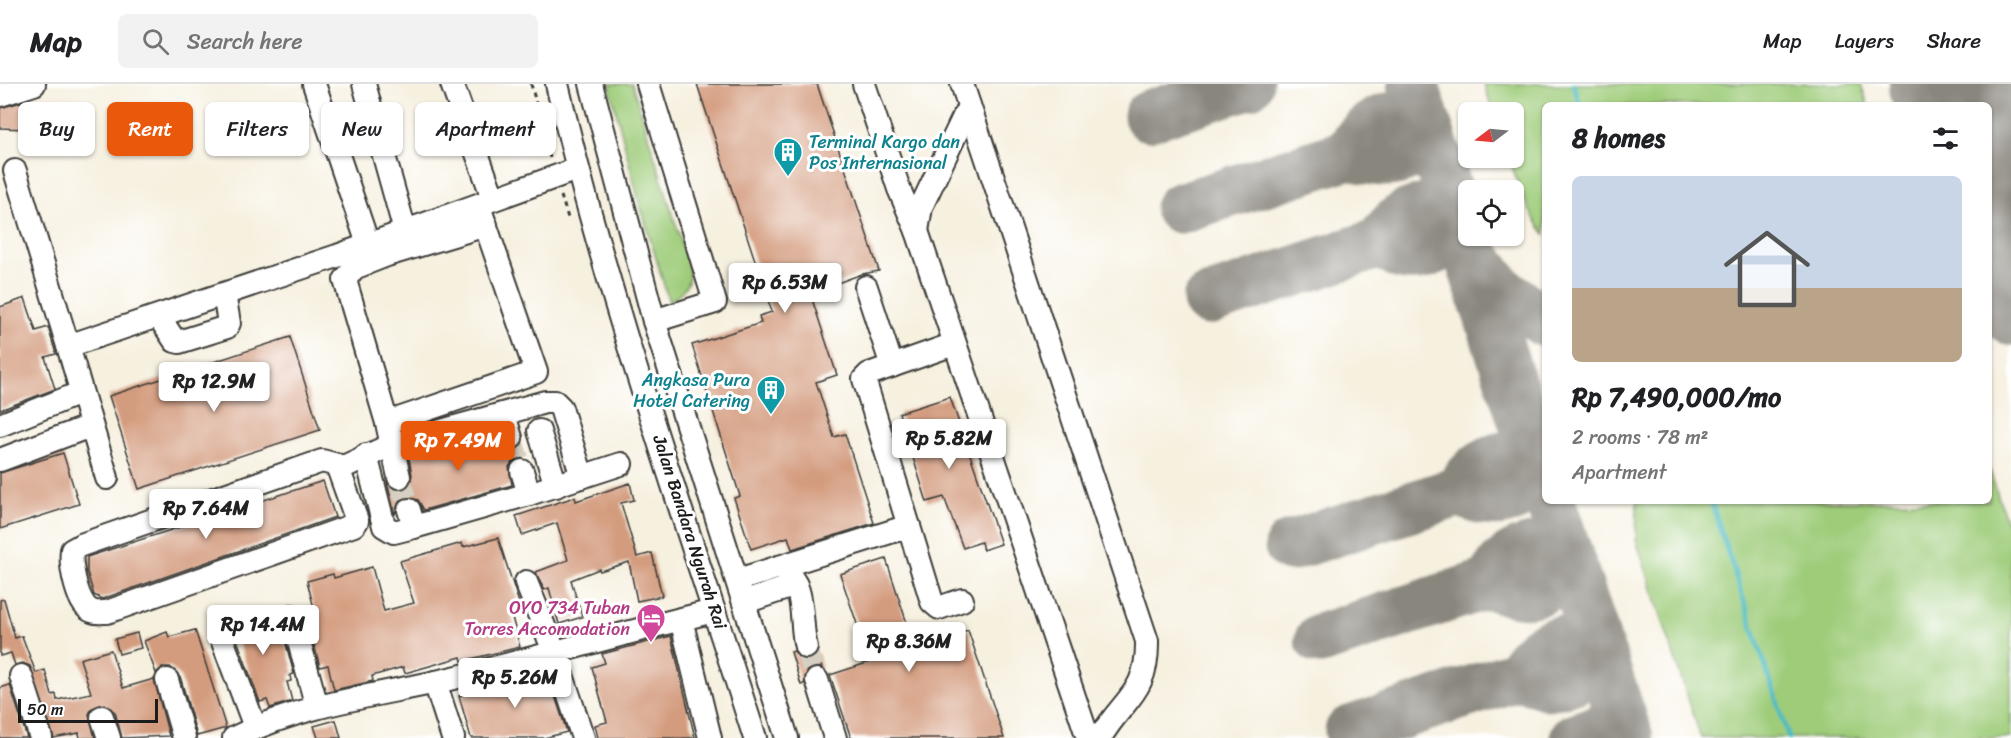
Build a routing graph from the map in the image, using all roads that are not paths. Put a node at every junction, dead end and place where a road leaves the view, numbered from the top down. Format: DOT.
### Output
graph roads {
  1 [pos="34,84"];
  2 [pos="314,84"];
  3 [pos="364,84"];
  4 [pos="452,84"];
  5 [pos="557,84"];
  6 [pos="591,84"];
  7 [pos="648,84"];
  8 [pos="864,84"];
  9 [pos="962,84"];
  10 [pos="0,94"];
  11 [pos="969,106"];
  12 [pos="577,169"];
  13 [pos="15,171"];
  14 [pos="486,200"];
  15 [pos="486,225"];
  16 [pos="405,231"];
  17 [pos="918,231"];
  18 [pos="368,244"];
  19 [pos="866,287"];
  20 [pos="225,294"];
  21 [pos="159,317"];
  22 [pos="654,321"];
  23 [pos="954,344"];
  24 [pos="68,346"];
  25 [pos="892,366"];
  26 [pos="536,372"];
  27 [pos="81,393"];
  28 [pos="545,402"];
  29 [pos="504,414"];
  30 [pos="387,423"];
  31 [pos="0,425"];
  32 [pos="90,426"];
  33 [pos="539,431"];
  34 [pos="511,438"];
  35 [pos="391,445"];
  36 [pos="366,455"];
  37 [pos="0,460"];
  38 [pos="621,464"];
  39 [pos="339,469"];
  40 [pos="522,471"];
  41 [pos="399,477"];
  42 [pos="582,477"];
  43 [pos="107,478"];
  44 [pos="556,486"];
  45 [pos="529,494"];
  46 [pos="909,526"];
  47 [pos="779,567"];
  48 [pos="738,580"];
  49 [pos="526,582"];
  50 [pos="796,585"];
  51 [pos="962,600"];
  52 [pos="745,602"];
  53 [pos="714,611"];
  54 [pos="292,616"];
  55 [pos="681,619"];
  56 [pos="220,634"];
  57 [pos="806,648"];
  58 [pos="554,651"];
  59 [pos="21,676"];
  60 [pos="167,680"];
  61 [pos="817,680"];
  62 [pos="435,682"];
  63 [pos="317,707"];
  64 [pos="255,727"];
  65 [pos="41,738"];
  66 [pos="184,738"];
  67 [pos="234,738"];
  68 [pos="453,738"];
  69 [pos="583,738"];
  70 [pos="710,738"];
  71 [pos="755,738"];
  72 [pos="787,738"];
  73 [pos="835,738"];
  74 [pos="1088,738"];
  75 [pos="1100,738"];
  1 -- 10 [label="street"];
  2 -- 18 [label="street"];
  3 -- 16 [label="street"];
  4 -- 14 [label="street"];
  5 -- 12 [label="street, Jalan Bandara Ngurah Rai"];
  6 -- 22 [label="street, Jalan Bandara Ngurah Rai"];
  7 -- 22 [label="street"];
  8 -- 17 [label="street"];
  9 -- 11 [label="street"];
  11 -- 17 [label="street"];
  11 -- 75 [label="street"];
  12 -- 14 [label="street"];
  12 -- 53 [label="street, Jalan Bandara Ngurah Rai"];
  13 -- 24 [label="street"];
  14 -- 15 [label="street"];
  14 -- 16 [label="street"];
  15 -- 26 [label="street"];
  15 -- 30 [label="street"];
  16 -- 18 [label="street"];
  17 -- 23 [label="street"];
  18 -- 20 [label="street"];
  19 -- 25 [label="street"];
  20 -- 21 [label="street"];
  20 -- 21 [label="street"];
  21 -- 24 [label="street"];
  22 -- 48 [label="street, Jalan Bandara Ngurah Rai"];
  23 -- 25 [label="street"];
  23 -- 74 [label="street"];
  24 -- 27 [label="street"];
  25 -- 46 [label="street"];
  26 -- 28 [label="street"];
  26 -- 30 [label="street"];
  27 -- 31 [label="street"];
  27 -- 32 [label="street"];
  28 -- 29 [label="street"];
  28 -- 42 [label="street"];
  29 -- 34 [label="street"];
  29 -- 35 [label="street"];
  30 -- 35 [label="street"];
  32 -- 37 [label="street"];
  32 -- 43 [label="street"];
  33 -- 44 [label="street"];
  35 -- 36 [label="street"];
  35 -- 41 [label="street"];
  36 -- 39 [label="street"];
  36 -- 45 [label="street"];
  38 -- 42 [label="street"];
  39 -- 39 [label="street"];
  40 -- 45 [label="street"];
  42 -- 44 [label="street"];
  44 -- 45 [label="street"];
  46 -- 47 [label="street"];
  46 -- 51 [label="street"];
  47 -- 48 [label="street"];
  47 -- 50 [label="street"];
  48 -- 52 [label="street, Jalan Bandara Ngurah Rai"];
  49 -- 58 [label="street"];
  50 -- 52 [label="street"];
  50 -- 57 [label="street"];
  52 -- 72 [label="street, Jalan Bandara Ngurah Rai"];
  53 -- 55 [label="street"];
  53 -- 71 [label="street, Jalan Bandara Ngurah Rai"];
  54 -- 63 [label="street"];
  55 -- 58 [label="street"];
  55 -- 70 [label="street"];
  56 -- 64 [label="street"];
  58 -- 62 [label="street"];
  58 -- 69 [label="street"];
  59 -- 65 [label="street"];
  60 -- 66 [label="street"];
  61 -- 73 [label="street"];
  62 -- 63 [label="street"];
  62 -- 68 [label="street"];
  63 -- 64 [label="street"];
  64 -- 67 [label="street"];
}
